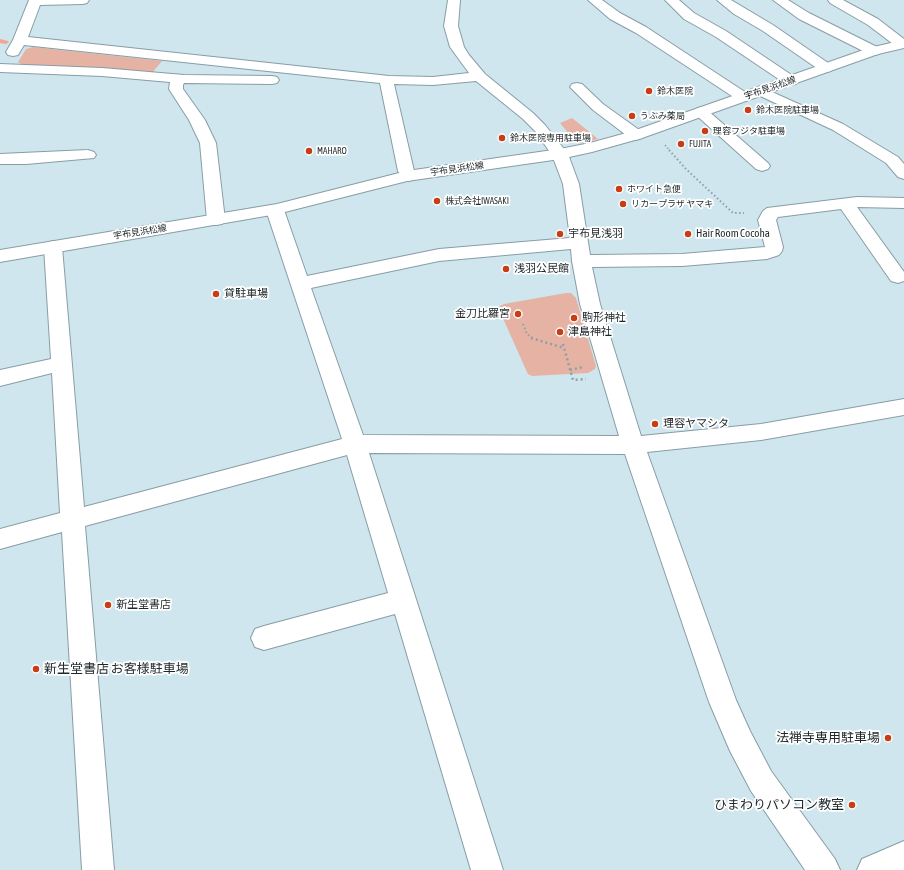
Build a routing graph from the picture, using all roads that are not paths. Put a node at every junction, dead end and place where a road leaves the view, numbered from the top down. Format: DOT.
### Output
graph roads {
  1 [pos="35,0"];
  2 [pos="83,0"];
  3 [pos="454,0"];
  4 [pos="594,0"];
  5 [pos="671,0"];
  6 [pos="723,0"];
  7 [pos="779,0"];
  8 [pos="834,0"];
  9 [pos="20,40"];
  10 [pos="903,44"];
  11 [pos="874,52"];
  12 [pos="826,68"];
  13 [pos="1,69"];
  14 [pos="478,76"];
  15 [pos="180,78"];
  16 [pos="791,81"];
  17 [pos="388,82"];
  18 [pos="577,87"];
  19 [pos="761,91"];
  20 [pos="743,97"];
  21 [pos="700,112"];
  22 [pos="643,132"];
  23 [pos="560,154"];
  24 [pos="88,155"];
  25 [pos="0,159"];
  26 [pos="762,166"];
  27 [pos="904,174"];
  28 [pos="409,176"];
  29 [pos="845,203"];
  30 [pos="904,203"];
  31 [pos="275,210"];
  32 [pos="216,220"];
  33 [pos="53,247"];
  34 [pos="580,252"];
  35 [pos="0,256"];
  36 [pos="898,277"];
  37 [pos="300,284"];
  38 [pos="61,364"];
  39 [pos="0,378"];
  40 [pos="904,407"];
  41 [pos="354,444"];
  42 [pos="633,444"];
  43 [pos="72,519"];
  44 [pos="0,539"];
  45 [pos="403,600"];
  46 [pos="264,638"];
  47 [pos="904,856"];
  48 [pos="98,870"];
  49 [pos="487,870"];
  50 [pos="824,870"];
  51 [pos="873,870"];
  1 -- 2 [label="street"];
  1 -- 9 [label="street"];
  3 -- 14 [label="street"];
  4 -- 20 [label="street"];
  5 -- 16 [label="street"];
  6 -- 12 [label="street"];
  7 -- 11 [label="street"];
  8 -- 10 [label="street"];
  9 -- 13 [label="street"];
  9 -- 17 [label="street"];
  10 -- 11 [label="street, 宇布見浜松線"];
  11 -- 12 [label="street, 宇布見浜松線"];
  12 -- 16 [label="street, 宇布見浜松線"];
  13 -- 15 [label="street"];
  14 -- 17 [label="street"];
  14 -- 23 [label="street"];
  15 -- 17 [label="street"];
  15 -- 32 [label="street"];
  16 -- 19 [label="street, 宇布見浜松線"];
  17 -- 28 [label="street"];
  18 -- 22 [label="street"];
  19 -- 20 [label="street, 宇布見浜松線"];
  19 -- 27 [label="street"];
  20 -- 21 [label="street, 宇布見浜松線"];
  21 -- 22 [label="street, 宇布見浜松線"];
  21 -- 26 [label="street"];
  22 -- 23 [label="street, 宇布見浜松線"];
  23 -- 28 [label="street, 宇布見浜松線"];
  23 -- 34 [label="street"];
  24 -- 25 [label="street"];
  28 -- 31 [label="street, 宇布見浜松線"];
  29 -- 30 [label="street"];
  29 -- 34 [label="street"];
  29 -- 36 [label="street"];
  31 -- 32 [label="street, 宇布見浜松線"];
  31 -- 37 [label="street"];
  32 -- 33 [label="street, 宇布見浜松線"];
  33 -- 35 [label="street, 宇布見浜松線"];
  33 -- 38 [label="street"];
  34 -- 37 [label="street"];
  34 -- 42 [label="street"];
  37 -- 41 [label="street"];
  38 -- 39 [label="street"];
  38 -- 43 [label="street"];
  40 -- 42 [label="street"];
  41 -- 42 [label="street"];
  41 -- 43 [label="street"];
  41 -- 45 [label="street"];
  42 -- 50 [label="street"];
  43 -- 44 [label="street"];
  43 -- 48 [label="street"];
  45 -- 46 [label="street"];
  45 -- 49 [label="street"];
  47 -- 51 [label="street"];
}
